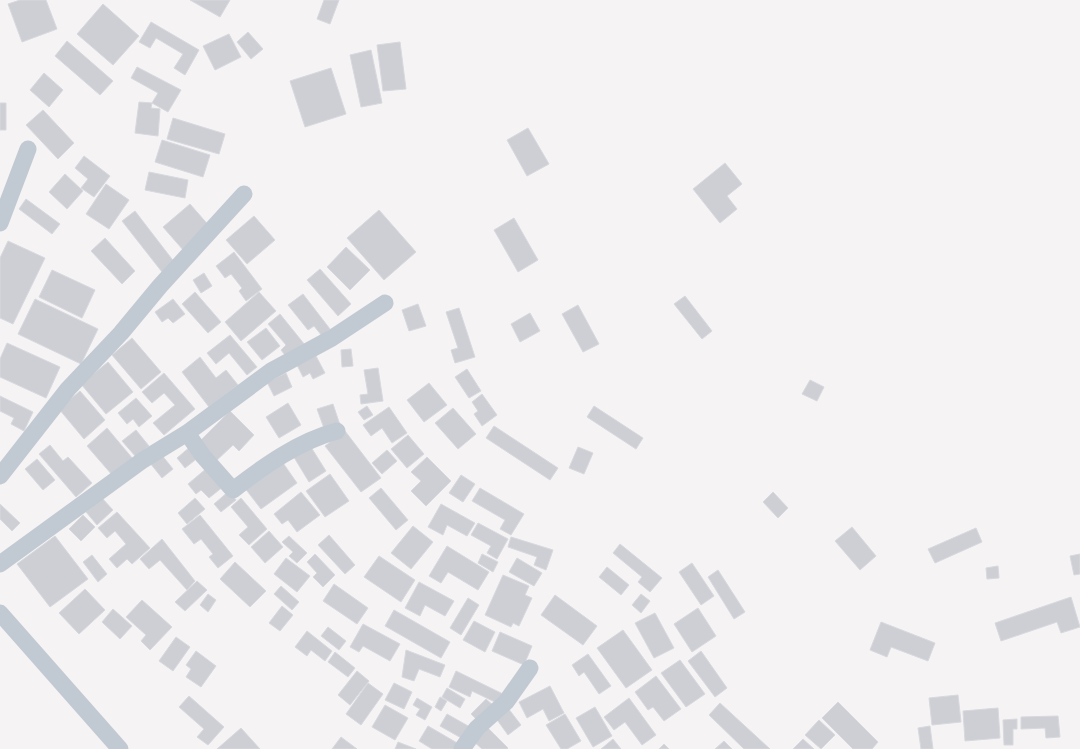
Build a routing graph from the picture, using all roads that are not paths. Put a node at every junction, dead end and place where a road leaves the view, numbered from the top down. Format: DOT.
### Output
graph roads {
  1 [pos="28,149"];
  2 [pos="244,194"];
  3 [pos="0,223"];
  4 [pos="385,303"];
  5 [pos="337,431"];
  6 [pos="187,433"];
  7 [pos="0,476"];
  8 [pos="0,564"];
  9 [pos="0,613"];
  10 [pos="530,668"];
  11 [pos="120,749"];
  12 [pos="462,749"];
  1 -- 3 [label="street"];
  2 -- 7 [label="street"];
  4 -- 6 [label="street"];
  5 -- 6 [label="street"];
  6 -- 8 [label="street"];
  9 -- 11 [label="street"];
  10 -- 12 [label="street"];
}
